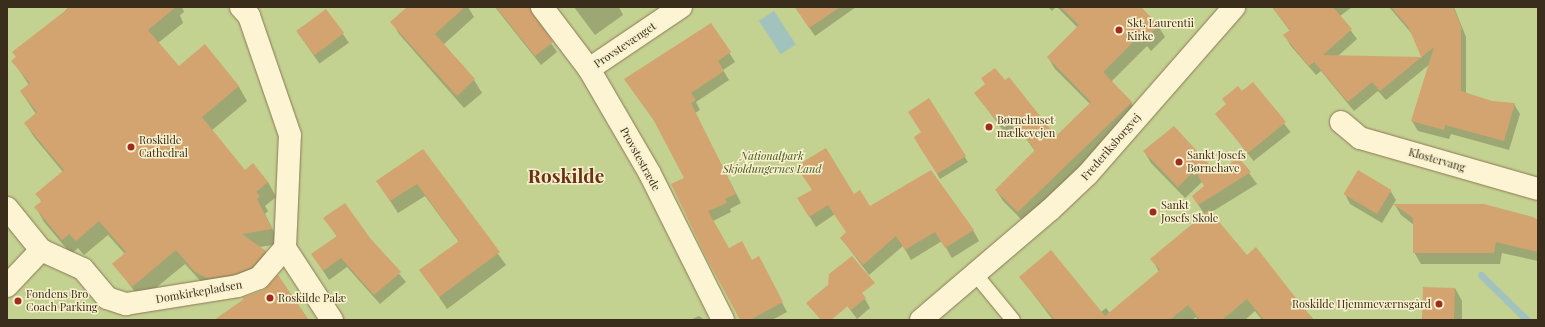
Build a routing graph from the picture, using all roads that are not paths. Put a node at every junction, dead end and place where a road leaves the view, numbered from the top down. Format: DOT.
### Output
graph roads {
  1 [pos="241,7"];
  2 [pos="542,7"];
  3 [pos="680,7"];
  4 [pos="1234,7"];
  5 [pos="589,70"];
  6 [pos="1342,122"];
  7 [pos="1538,189"];
  8 [pos="7,208"];
  9 [pos="285,248"];
  10 [pos="41,250"];
  11 [pos="976,275"];
  12 [pos="7,286"];
  13 [pos="332,320"];
  14 [pos="723,320"];
  15 [pos="921,320"];
  16 [pos="1014,320"];
  1 -- 9 [label="street"];
  2 -- 5 [label="street, Provstestræde"];
  3 -- 5 [label="street, Provstevænget"];
  4 -- 11 [label="street, Frederiksborgvej"];
  5 -- 14 [label="street, Provstestræde"];
  6 -- 7 [label="street, Klostervang"];
  8 -- 10 [label="street, Domkirkepladsen"];
  9 -- 10 [label="street, Domkirkepladsen"];
  9 -- 13 [label="street"];
  10 -- 12 [label="street"];
  11 -- 15 [label="street, Frederiksborgvej"];
  11 -- 16 [label="lane"];
}
